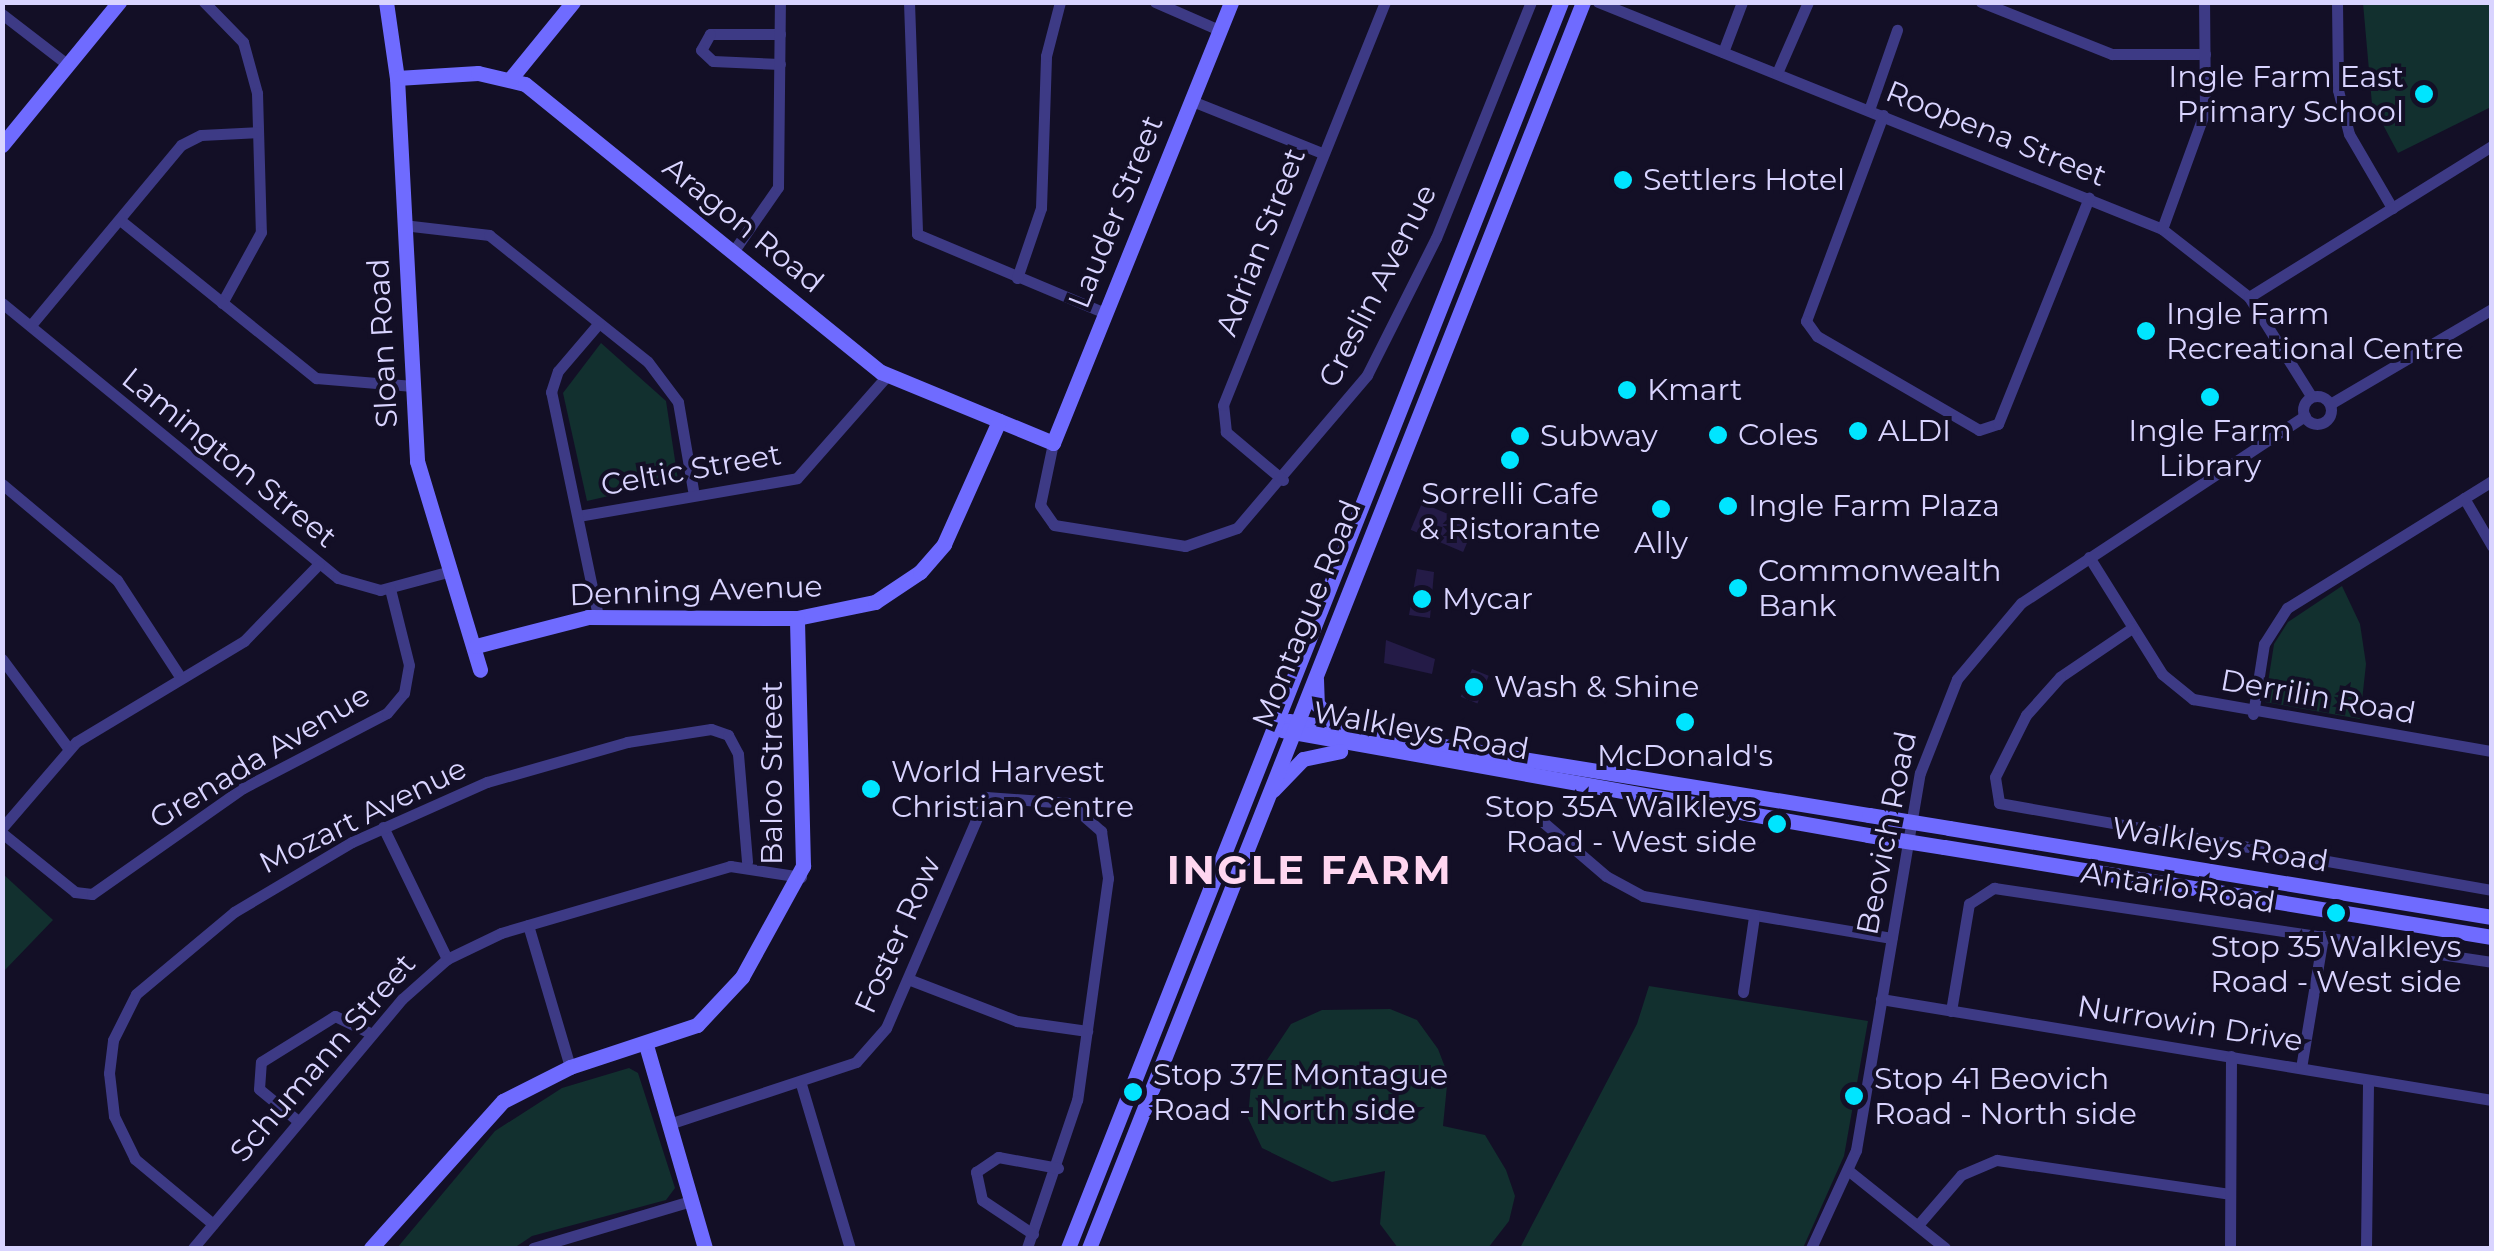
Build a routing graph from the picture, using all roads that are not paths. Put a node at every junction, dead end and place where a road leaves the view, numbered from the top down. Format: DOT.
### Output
graph roads {
  1 [pos="119,2"];
  2 [pos="204,2"];
  3 [pos="386,2"];
  4 [pos="573,2"];
  5 [pos="780,2"];
  6 [pos="910,2"];
  7 [pos="1060,2"];
  8 [pos="1155,2"];
  9 [pos="1230,2"];
  10 [pos="1385,2"];
  11 [pos="1531,2"];
  12 [pos="1561,2"];
  13 [pos="1583,2"];
  14 [pos="1598,2"];
  15 [pos="1742,2"];
  16 [pos="1808,2"];
  17 [pos="1981,2"];
  18 [pos="2204,2"];
  19 [pos="2337,2"];
  20 [pos="2,14"];
  21 [pos="1220,30"];
  22 [pos="1897,30"];
  23 [pos="780,34"];
  24 [pos="1723,52"];
  25 [pos="2205,54"];
  26 [pos="67,64"];
  27 [pos="780,64"];
  28 [pos="1777,73"];
  29 [pos="397,78"];
  30 [pos="511,78"];
  31 [pos="1192,100"];
  32 [pos="1869,110"];
  33 [pos="1882,115"];
  34 [pos="258,132"];
  35 [pos="2,144"];
  36 [pos="2492,146"];
  37 [pos="1322,154"];
  38 [pos="2089,198"];
  39 [pos="2392,208"];
  40 [pos="120,220"];
  41 [pos="403,225"];
  42 [pos="2162,230"];
  43 [pos="734,252"];
  44 [pos="1017,278"];
  45 [pos="2250,297"];
  46 [pos="2,302"];
  47 [pos="222,304"];
  48 [pos="2492,308"];
  49 [pos="1105,313"];
  50 [pos="599,323"];
  51 [pos="31,325"];
  52 [pos="887,376"];
  53 [pos="413,386"];
  54 [pos="2312,396"];
  55 [pos="2330,404"];
  56 [pos="2304,416"];
  57 [pos="999,422"];
  58 [pos="1053,443"];
  59 [pos="1283,480"];
  60 [pos="2492,481"];
  61 [pos="2,484"];
  62 [pos="692,490"];
  63 [pos="2464,498"];
  64 [pos="578,516"];
  65 [pos="2492,546"];
  66 [pos="2089,557"];
  67 [pos="319,564"];
  68 [pos="447,572"];
  69 [pos="390,589"];
  70 [pos="598,616"];
  71 [pos="797,618"];
  72 [pos="2132,628"];
  73 [pos="476,646"];
  74 [pos="1324,646"];
  75 [pos="2,659"];
  76 [pos="480,670"];
  77 [pos="181,678"];
  78 [pos="2253,714"];
  79 [pos="1270,723"];
  80 [pos="1291,728"];
  81 [pos="1343,729"];
  82 [pos="68,748"];
  83 [pos="1374,752"];
  84 [pos="2492,752"];
  85 [pos="1258,813"];
  86 [pos="1543,822"];
  87 [pos="384,828"];
  88 [pos="2,831"];
  89 [pos="746,862"];
  90 [pos="801,877"];
  91 [pos="2492,890"];
  92 [pos="1754,917"];
  93 [pos="2492,917"];
  94 [pos="528,925"];
  95 [pos="2323,936"];
  96 [pos="2492,937"];
  97 [pos="1891,938"];
  98 [pos="447,959"];
  99 [pos="2492,962"];
  100 [pos="908,979"];
  101 [pos="1743,992"];
  102 [pos="1881,999"];
  103 [pos="1951,1011"];
  104 [pos="1087,1031"];
  105 [pos="372,1034"];
  106 [pos="646,1044"];
  107 [pos="2232,1056"];
  108 [pos="570,1066"];
  109 [pos="2300,1068"];
  110 [pos="2368,1080"];
  111 [pos="802,1084"];
  112 [pos="2492,1100"];
  113 [pos="298,1122"];
  114 [pos="669,1124"];
  115 [pos="1058,1168"];
  116 [pos="1849,1171"];
  117 [pos="2230,1194"];
  118 [pos="691,1201"];
  119 [pos="213,1224"];
  120 [pos="1918,1225"];
  121 [pos="587,1232"];
  122 [pos="1032,1234"];
  123 [pos="193,1248"];
  124 [pos="371,1248"];
  125 [pos="533,1248"];
  126 [pos="592,1248"];
  127 [pos="706,1248"];
  128 [pos="850,1248"];
  129 [pos="1027,1248"];
  130 [pos="1068,1248"];
  131 [pos="1090,1248"];
  132 [pos="1811,1248"];
  133 [pos="1946,1248"];
  134 [pos="2230,1248"];
  135 [pos="2366,1248"];
  1 -- 26 [label="main road"];
  2 -- 34 [label="street"];
  3 -- 29 [label="main road, Sloan Road"];
  4 -- 30 [label="main road"];
  5 -- 23 [label="street"];
  6 -- 44 [label="street"];
  7 -- 44 [label="street"];
  8 -- 21 [label="street"];
  9 -- 21 [label="main road, Lauder Street"];
  10 -- 37 [label="street, Adrian Street"];
  11 -- 59 [label="street, Creslin Avenue"];
  12 -- 79 [label="main road, Montague Road"];
  13 -- 74 [label="main road, Montague Road"];
  14 -- 24 [label="street, Roopena Street"];
  15 -- 24 [label="street"];
  16 -- 28 [label="street"];
  17 -- 25 [label="street"];
  18 -- 25 [label="street"];
  19 -- 39 [label="street"];
  20 -- 26 [label="street"];
  21 -- 31 [label="main road, Lauder Street"];
  22 -- 32 [label="street"];
  23 -- 27 [label="street"];
  23 -- 27 [label="street"];
  24 -- 28 [label="street, Roopena Street"];
  25 -- 42 [label="street"];
  26 -- 35 [label="main road"];
  27 -- 43 [label="street"];
  28 -- 32 [label="street, Roopena Street"];
  29 -- 30 [label="main road"];
  29 -- 41 [label="main road, Sloan Road"];
  30 -- 43 [label="main road, Aragon Road"];
  31 -- 37 [label="street"];
  31 -- 49 [label="main road, Lauder Street"];
  32 -- 33 [label="street, Roopena Street"];
  33 -- 38 [label="street, Roopena Street"];
  33 -- 38 [label="street"];
  34 -- 40 [label="street"];
  34 -- 47 [label="street"];
  36 -- 39 [label="street"];
  37 -- 59 [label="street, Adrian Street"];
  38 -- 42 [label="street, Roopena Street"];
  39 -- 45 [label="street"];
  40 -- 47 [label="street"];
  40 -- 51 [label="street"];
  41 -- 50 [label="street"];
  41 -- 53 [label="main road, Sloan Road"];
  42 -- 45 [label="street, Roopena Street"];
  43 -- 52 [label="main road, Aragon Road"];
  44 -- 49 [label="street"];
  45 -- 54 [label="street, Roopena Street"];
  46 -- 51 [label="street, Lamington Street"];
  47 -- 53 [label="street"];
  48 -- 55 [label="street"];
  49 -- 58 [label="main road, Lauder Street"];
  50 -- 62 [label="street"];
  50 -- 64 [label="street"];
  51 -- 67 [label="street, Lamington Street"];
  52 -- 57 [label="main road, Aragon Road"];
  52 -- 62 [label="street, Celtic Street"];
  53 -- 68 [label="main road, Sloan Road"];
  54 -- 55 [label="street"];
  54 -- 56 [label="street"];
  55 -- 56 [label="street, Beovich Road"];
  56 -- 66 [label="street, Beovich Road"];
  57 -- 58 [label="main road, Aragon Road"];
  57 -- 71 [label="main road, Denning Avenue"];
  58 -- 59 [label="street, Creslin Avenue"];
  60 -- 63 [label="street"];
  61 -- 77 [label="street"];
  62 -- 64 [label="street, Celtic Street"];
  63 -- 65 [label="street"];
  63 -- 78 [label="street"];
  64 -- 70 [label="street"];
  66 -- 72 [label="street, Derrilin Road"];
  66 -- 97 [label="street, Beovich Road"];
  67 -- 69 [label="street, Lamington Street"];
  67 -- 77 [label="street"];
  68 -- 69 [label="street, Lamington Street"];
  68 -- 73 [label="main road, Sloan Road"];
  69 -- 88 [label="street, Grenada Avenue"];
  70 -- 71 [label="main road, Denning Avenue"];
  70 -- 73 [label="main road, Denning Avenue"];
  71 -- 90 [label="main road, Baloo Street"];
  72 -- 78 [label="street, Derrilin Road"];
  72 -- 91 [label="street"];
  73 -- 76 [label="main road, Sloan Road"];
  74 -- 80 [label="main road, Montague Road"];
  74 -- 81 [label="main road"];
  75 -- 82 [label="street"];
  77 -- 82 [label="street"];
  78 -- 84 [label="street, Derrilin Road"];
  79 -- 80 [label="main road, Walkleys Road"];
  79 -- 130 [label="main road, Montague Road"];
  80 -- 81 [label="main road, Walkleys Road"];
  80 -- 83 [label="main road, Walkleys Road"];
  80 -- 85 [label="main road, Montague Road"];
  81 -- 93 [label="main road, Walkleys Road, bridge"];
  82 -- 88 [label="street"];
  83 -- 85 [label="main road"];
  83 -- 96 [label="main road, Walkleys Road, bridge"];
  85 -- 131 [label="main road, Montague Road"];
  86 -- 92 [label="street"];
  87 -- 89 [label="street, Mozart Avenue"];
  87 -- 98 [label="street"];
  87 -- 119 [label="street, Mozart Avenue"];
  89 -- 90 [label="street"];
  89 -- 94 [label="street, Schumann Street"];
  90 -- 106 [label="main road, Baloo Street"];
  92 -- 97 [label="street"];
  92 -- 101 [label="street"];
  94 -- 98 [label="street, Schumann Street"];
  94 -- 108 [label="street"];
  95 -- 99 [label="street, Antarlo Road"];
  95 -- 103 [label="street, Antarlo Road"];
  95 -- 109 [label="street"];
  97 -- 102 [label="street, Beovich Road"];
  98 -- 105 [label="street, Schumann Street"];
  100 -- 104 [label="street"];
  100 -- 104 [label="street, Foster Row"];
  100 -- 111 [label="street, Foster Row"];
  102 -- 103 [label="street, Nurrowin Drive"];
  102 -- 116 [label="street, Beovich Road"];
  103 -- 107 [label="street, Nurrowin Drive"];
  104 -- 115 [label="street, Foster Row"];
  105 -- 113 [label="street, Schumann Street"];
  105 -- 113 [label="street"];
  106 -- 108 [label="main road, Baloo Street"];
  106 -- 114 [label="main road"];
  107 -- 109 [label="street, Nurrowin Drive"];
  107 -- 117 [label="street"];
  108 -- 124 [label="main road, Baloo Street"];
  109 -- 110 [label="street, Nurrowin Drive"];
  110 -- 112 [label="street, Nurrowin Drive"];
  110 -- 135 [label="street"];
  111 -- 114 [label="street, Foster Row"];
  111 -- 128 [label="street"];
  113 -- 119 [label="street, Schumann Street"];
  114 -- 118 [label="main road"];
  115 -- 122 [label="street, Foster Row"];
  115 -- 122 [label="street"];
  116 -- 120 [label="street"];
  116 -- 132 [label="street, Beovich Road"];
  117 -- 120 [label="street"];
  117 -- 134 [label="street"];
  118 -- 121 [label="street"];
  118 -- 127 [label="main road"];
  119 -- 123 [label="street, Schumann Street"];
  120 -- 133 [label="street"];
  121 -- 125 [label="street"];
  121 -- 126 [label="street"];
  122 -- 129 [label="street, Foster Row"];
}
